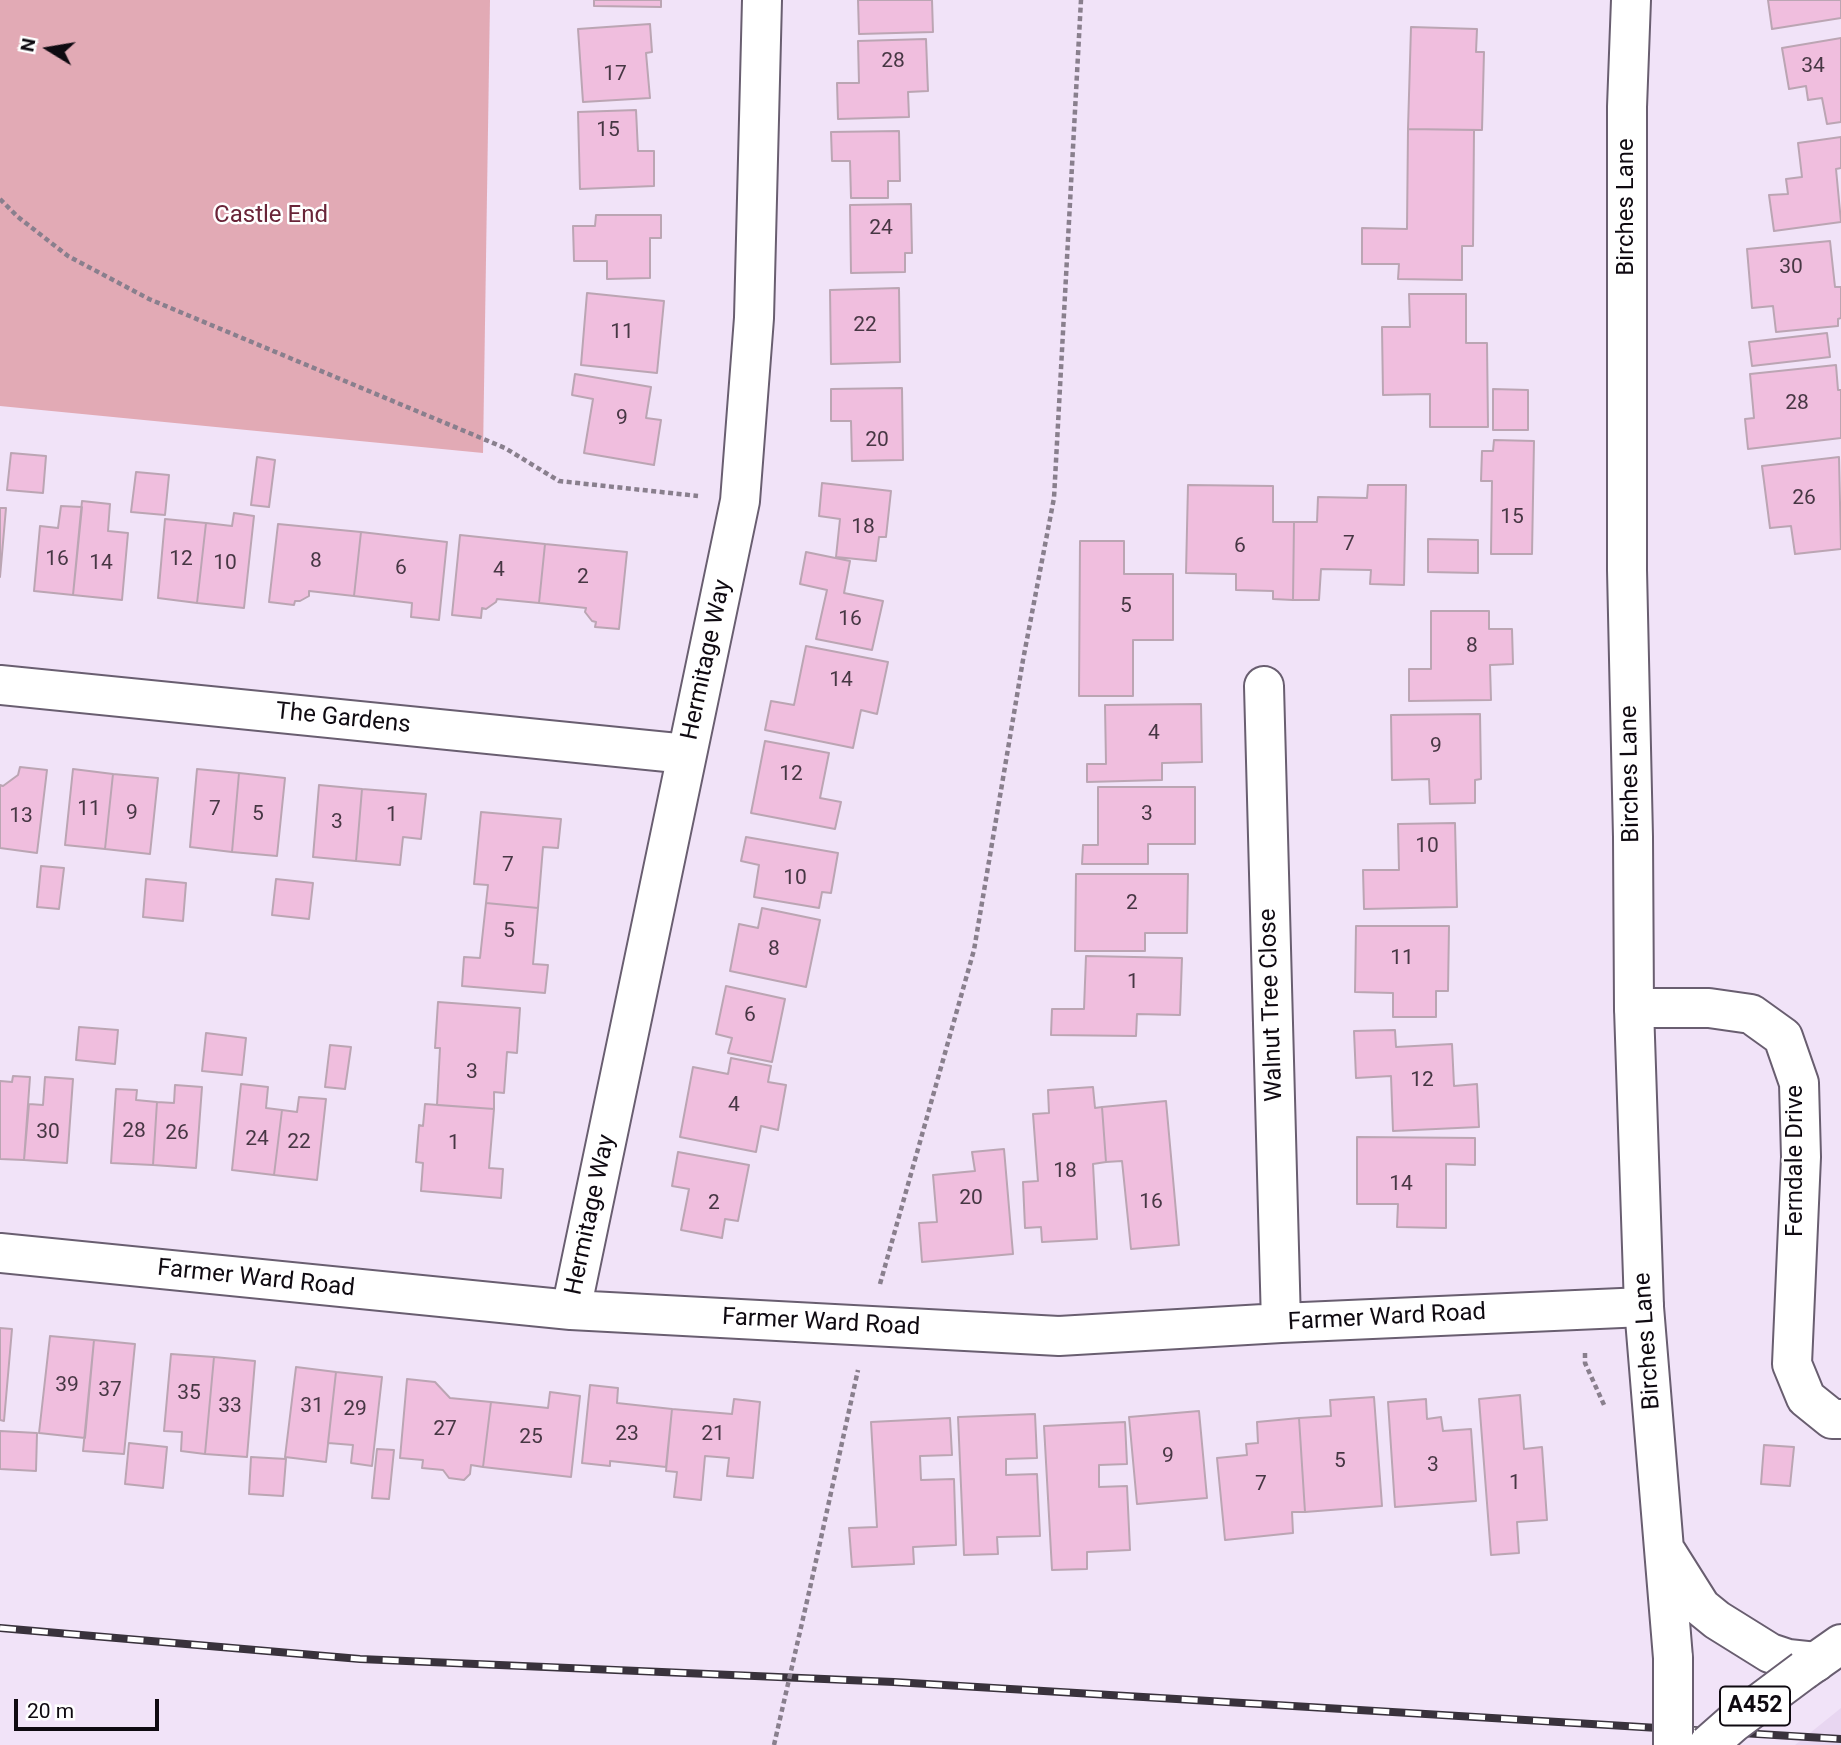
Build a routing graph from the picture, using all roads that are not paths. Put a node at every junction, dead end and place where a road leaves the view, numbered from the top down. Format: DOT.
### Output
graph roads {
  1 [pos="762,0"];
  2 [pos="1631,0"];
  3 [pos="0,685"];
  4 [pos="1264,686"];
  5 [pos="687,754"];
  6 [pos="1634,1008"];
  7 [pos="0,1253"];
  8 [pos="1644,1307"];
  9 [pos="571,1310"];
  10 [pos="1281,1323"];
  11 [pos="1841,1419"];
  12 [pos="1664,1548"];
  13 [pos="1820,1659"];
  14 [pos="1673,1745"];
  15 [pos="1708,1745"];
  1 -- 5 [label="street, Hermitage Way"];
  2 -- 6 [label="street, Birches Lane"];
  3 -- 5 [label="street, The Gardens"];
  4 -- 10 [label="street, Walnut Tree Close"];
  5 -- 9 [label="street, Hermitage Way"];
  6 -- 8 [label="street, Birches Lane"];
  6 -- 11 [label="street, Ferndale Drive"];
  7 -- 9 [label="street, Farmer Ward Road"];
  8 -- 10 [label="street, Farmer Ward Road"];
  8 -- 12 [label="street, Birches Lane"];
  9 -- 10 [label="street, Farmer Ward Road"];
  12 -- 13 [label="street, Birches Lane"];
  12 -- 14 [label="street, Birches Lane, bridge"];
  13 -- 15 [label="street, A452, bridge"];
}
